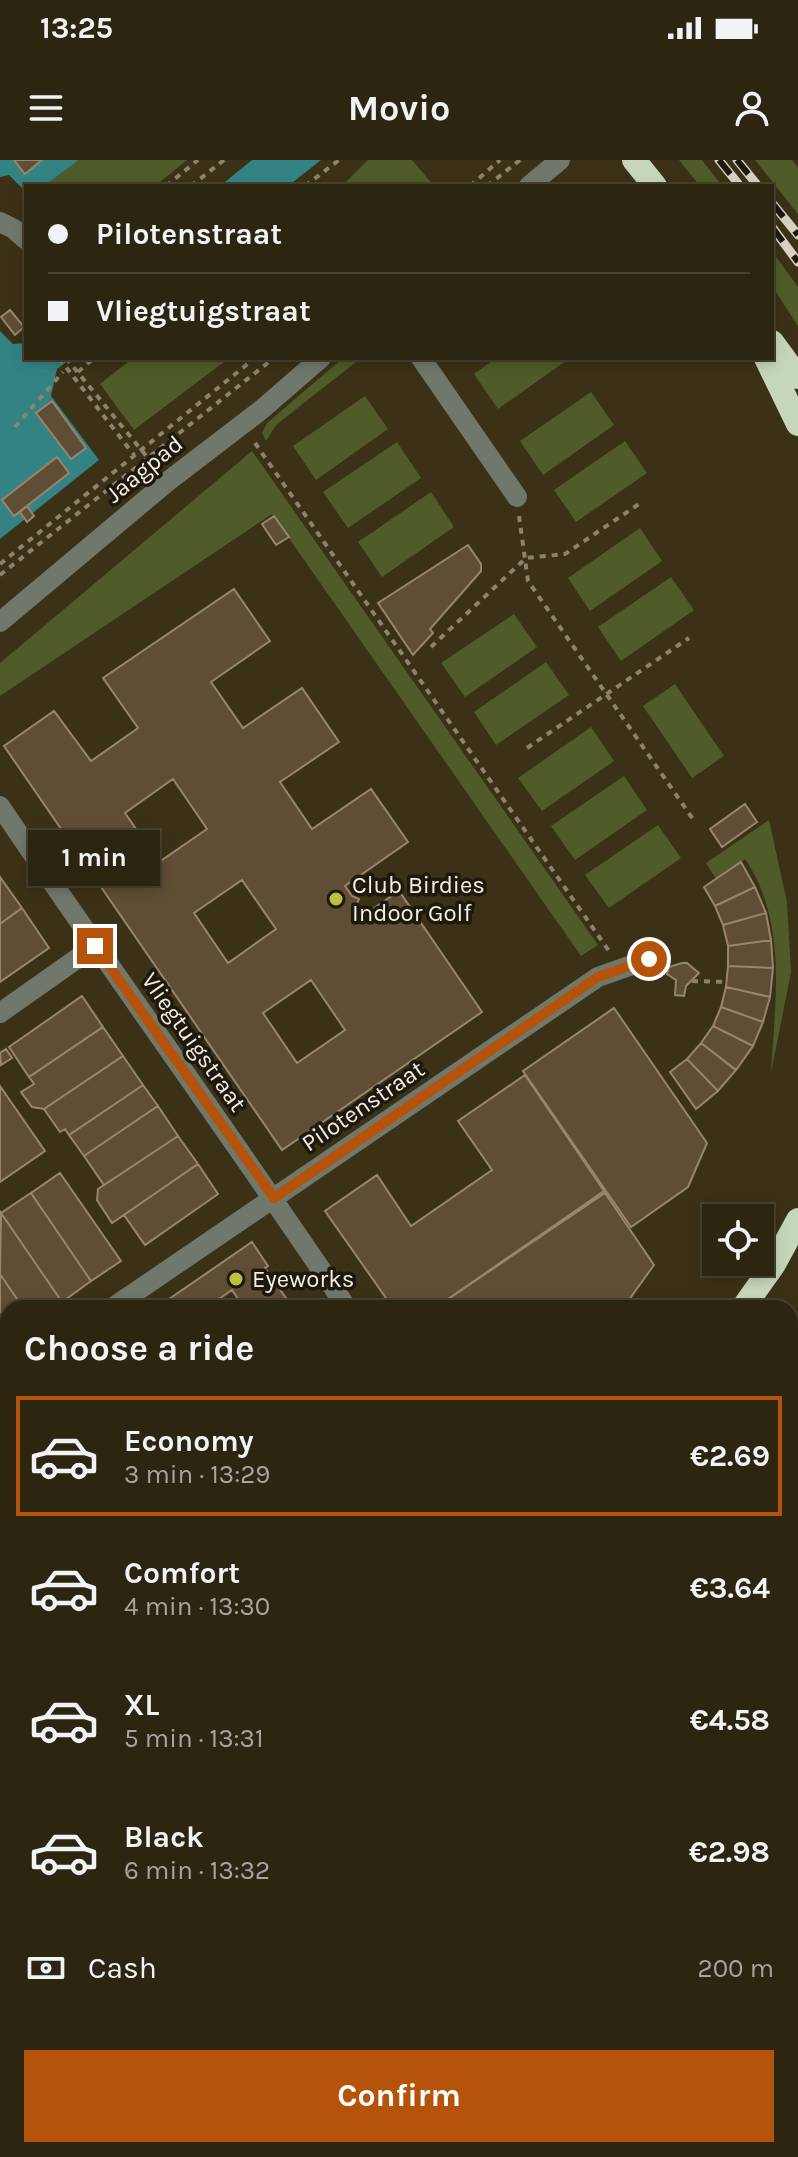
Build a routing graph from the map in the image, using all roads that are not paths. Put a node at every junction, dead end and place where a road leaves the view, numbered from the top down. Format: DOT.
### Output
graph roads {
  1 [pos="560,160"];
  2 [pos="635,161"];
  3 [pos="531,184"];
  4 [pos="653,184"];
  5 [pos="0,222"];
  6 [pos="24,238"];
  7 [pos="774,345"];
  8 [pos="319,360"];
  9 [pos="422,360"];
  10 [pos="767,360"];
  11 [pos="798,377"];
  12 [pos="798,424"];
  13 [pos="517,497"];
  14 [pos="0,622"];
  15 [pos="0,806"];
  16 [pos="95,946"];
  17 [pos="649,959"];
  18 [pos="0,1013"];
  19 [pos="274,1198"];
  20 [pos="798,1220"];
  21 [pos="124,1300"];
  22 [pos="342,1300"];
  23 [pos="749,1300"];
  1 -- 3 [label="street"];
  2 -- 4 [label="highway"];
  5 -- 6 [label="street"];
  7 -- 11 [label="highway"];
  8 -- 14 [label="street, Jaagpad"];
  9 -- 13 [label="street"];
  10 -- 12 [label="highway"];
  15 -- 16 [label="street, Vliegtuigstraat"];
  16 -- 18 [label="street"];
  16 -- 19 [label="street, Vliegtuigstraat"];
  17 -- 19 [label="street, Pilotenstraat"];
  19 -- 21 [label="street, Pilotenstraat"];
  19 -- 22 [label="street, Vliegtuigstraat"];
  20 -- 23 [label="highway"];
}
